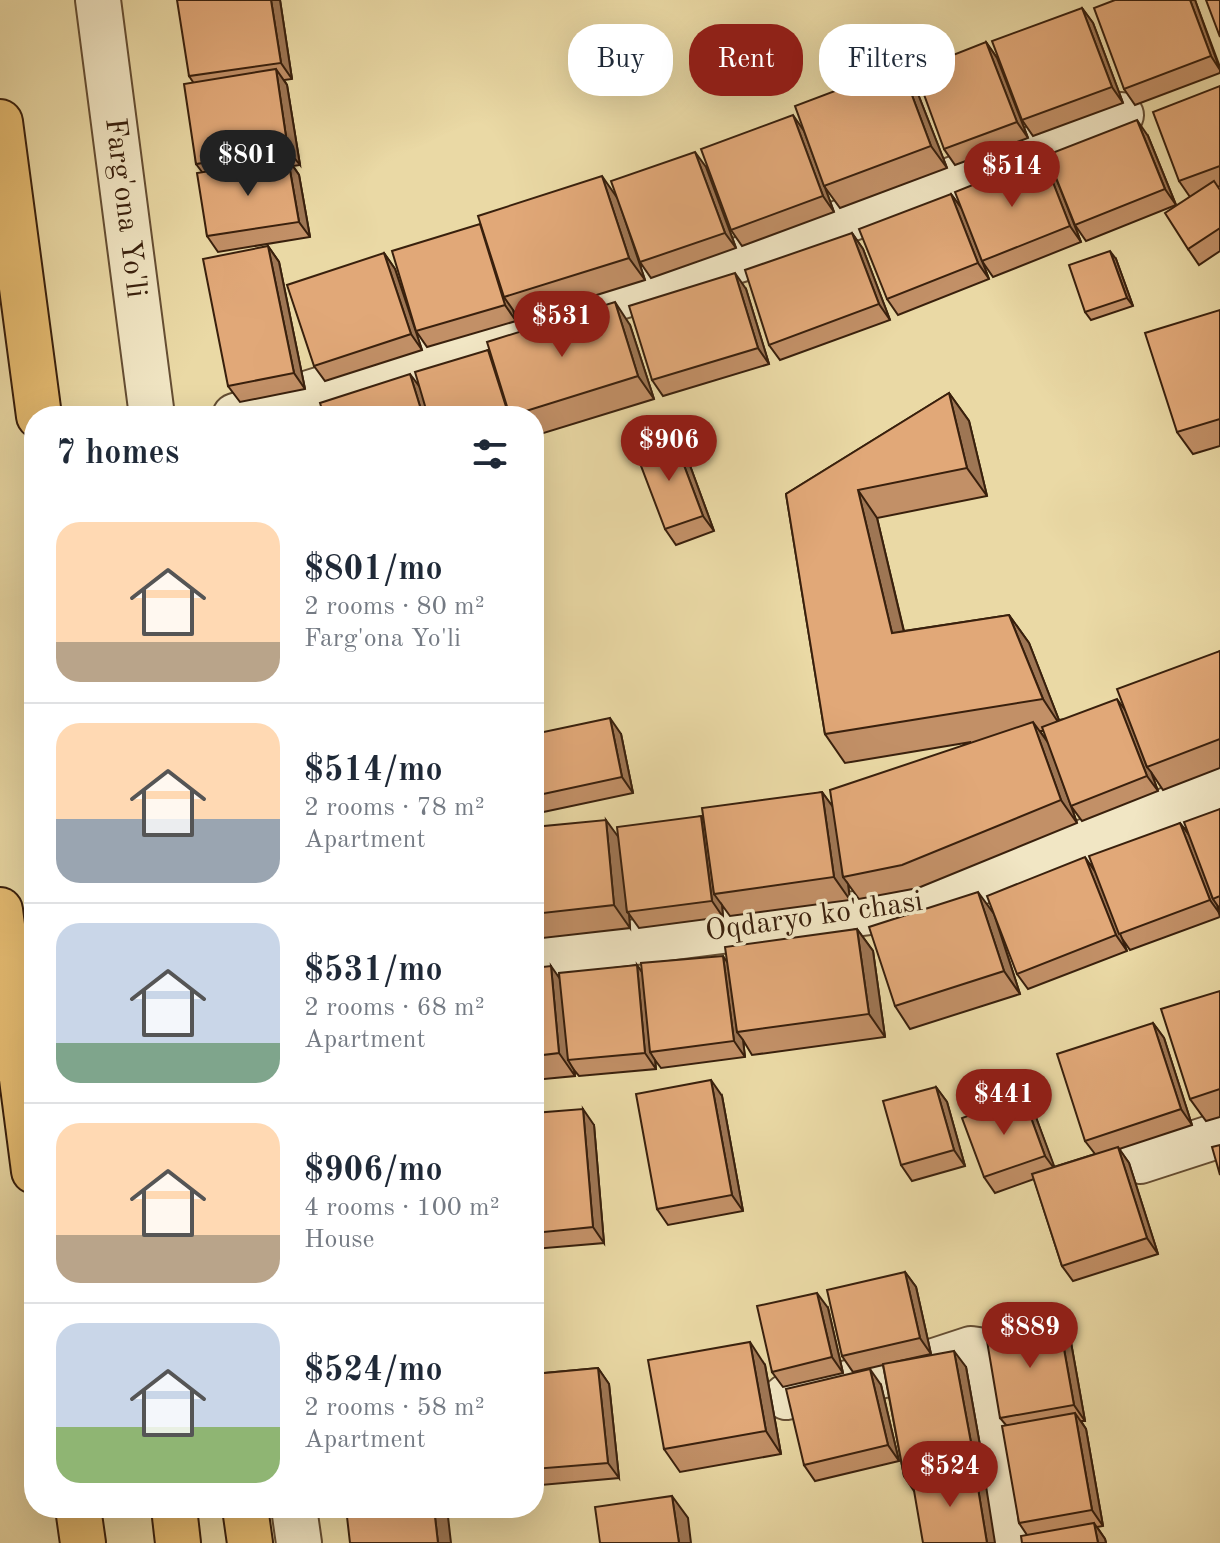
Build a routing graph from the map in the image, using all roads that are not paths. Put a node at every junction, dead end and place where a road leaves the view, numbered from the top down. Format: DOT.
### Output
graph roads {
  1 [pos="98,0"];
  2 [pos="1121,115"];
  3 [pos="0,122"];
  4 [pos="38,406"];
  5 [pos="151,406"];
  6 [pos="267,406"];
  7 [pos="1220,790"];
  8 [pos="0,910"];
  9 [pos="544,954"];
  10 [pos="3,955"];
  11 [pos="24,1101"];
  12 [pos="1220,1135"];
  13 [pos="1140,1161"];
  14 [pos="786,1397"];
  15 [pos="79,1518"];
  16 [pos="175,1518"];
  17 [pos="246,1518"];
  18 [pos="295,1518"];
  19 [pos="83,1543"];
  20 [pos="178,1543"];
  21 [pos="250,1543"];
  22 [pos="299,1543"];
  23 [pos="1017,1543"];
  1 -- 5 [label="street, Farg'ona Yo'li"];
  2 -- 6 [label="street"];
  3 -- 4 [label="main road"];
  7 -- 9 [label="street, Oqdaryo ko'chasi"];
  8 -- 10 [label="main road"];
  10 -- 11 [label="main road"];
  12 -- 13 [label="street"];
  14 -- 23 [label="street"];
  15 -- 19 [label="main road"];
  16 -- 20 [label="main road"];
  17 -- 21 [label="main road"];
  18 -- 22 [label="street"];
}
